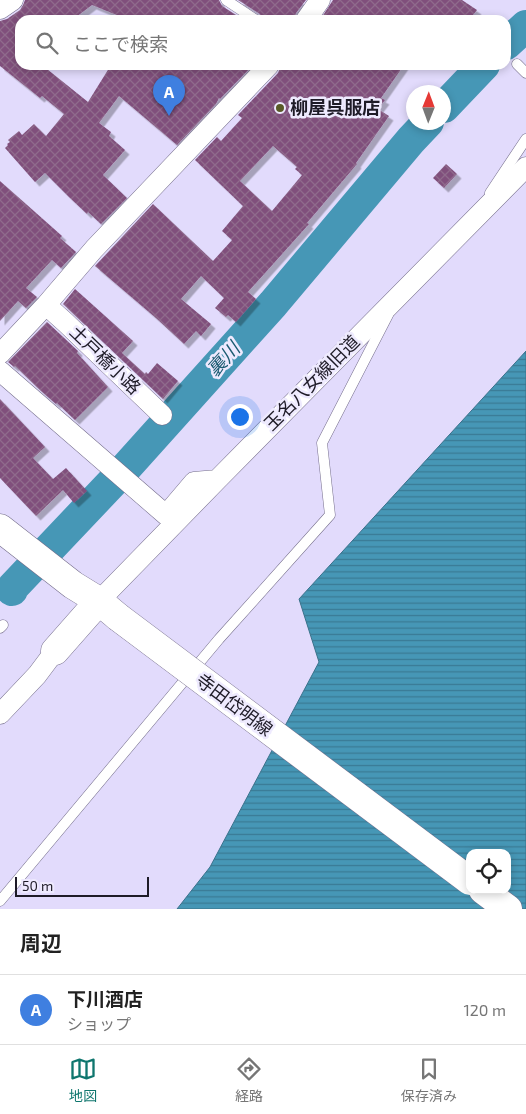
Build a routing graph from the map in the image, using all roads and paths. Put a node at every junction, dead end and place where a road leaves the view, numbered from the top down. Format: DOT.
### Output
graph roads {
  1 [pos="13,0"];
  2 [pos="226,0"];
  3 [pos="320,0"];
  4 [pos="0,9"];
  5 [pos="248,15"];
  6 [pos="310,15"];
  7 [pos="517,64"];
  8 [pos="264,70"];
  9 [pos="526,73"];
  10 [pos="526,139"];
  11 [pos="526,167"];
  12 [pos="467,227"];
  13 [pos="398,296"];
  14 [pos="46,306"];
  15 [pos="0,354"];
  16 [pos="0,371"];
  17 [pos="162,416"];
  18 [pos="216,480"];
  19 [pos="166,515"];
  20 [pos="7,533"];
  21 [pos="111,601"];
  22 [pos="55,651"];
  23 [pos="38,674"];
  24 [pos="0,694"];
  25 [pos="0,714"];
  26 [pos="466,878"];
  27 [pos="488,894"];
  28 [pos="0,901"];
  29 [pos="508,909"];
  1 -- 4 [label="street"];
  2 -- 5 [label="lane"];
  3 -- 6 [label="street"];
  7 -- 9 [label="lane"];
  8 -- 14 [label="street"];
  10 -- 12 [label="lane"];
  11 -- 12 [label="street, 玉名八女線旧道"];
  12 -- 13 [label="street, 玉名八女線旧道"];
  13 -- 18 [label="street, 玉名八女線旧道"];
  13 -- 28 [label="lane"];
  14 -- 15 [label="street"];
  14 -- 17 [label="street, 土戸橋小路"];
  16 -- 19 [label="street"];
  18 -- 19 [label="street"];
  18 -- 21 [label="street, 玉名八女線旧道"];
  19 -- 21 [label="street"];
  20 -- 21 [label="main road, 寺田岱明線"];
  21 -- 22 [label="main road"];
  21 -- 26 [label="main road, 寺田岱明線, bridge"];
  22 -- 23 [label="street"];
  23 -- 24 [label="street"];
  23 -- 25 [label="street"];
  27 -- 29 [label="main road"];
}
